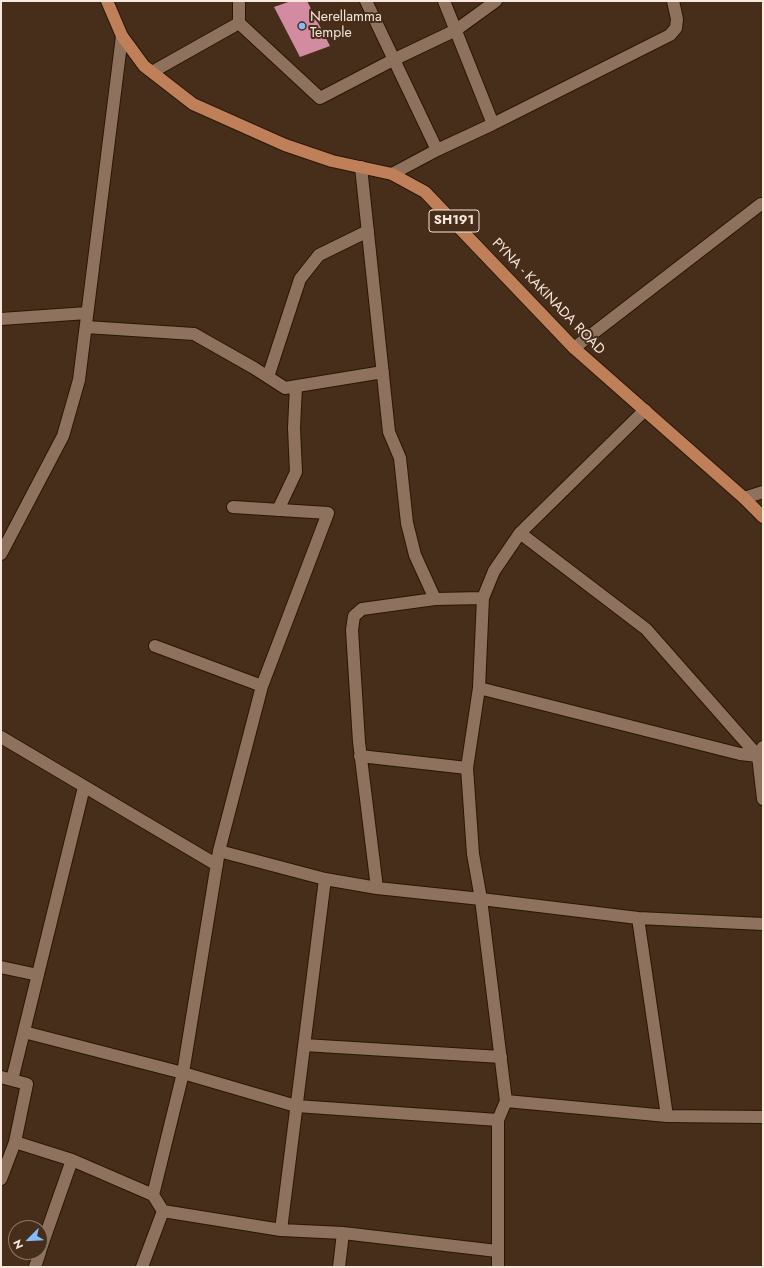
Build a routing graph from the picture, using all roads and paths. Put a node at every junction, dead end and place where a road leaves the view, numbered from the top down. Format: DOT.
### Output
graph roads {
  1 [pos="107,1"];
  2 [pos="239,1"];
  3 [pos="366,1"];
  4 [pos="444,1"];
  5 [pos="496,1"];
  6 [pos="673,1"];
  7 [pos="239,23"];
  8 [pos="456,30"];
  9 [pos="122,36"];
  10 [pos="393,60"];
  11 [pos="152,72"];
  12 [pos="493,124"];
  13 [pos="437,150"];
  14 [pos="361,167"];
  15 [pos="392,174"];
  16 [pos="762,204"];
  17 [pos="368,231"];
  18 [pos="87,313"];
  19 [pos="1,319"];
  20 [pos="86,327"];
  21 [pos="574,348"];
  22 [pos="383,372"];
  23 [pos="268,377"];
  24 [pos="296,386"];
  25 [pos="645,410"];
  26 [pos="763,492"];
  27 [pos="744,498"];
  28 [pos="233,507"];
  29 [pos="278,510"];
  30 [pos="763,517"];
  31 [pos="520,533"];
  32 [pos="1,554"];
  33 [pos="483,598"];
  34 [pos="434,599"];
  35 [pos="155,646"];
  36 [pos="262,686"];
  37 [pos="479,688"];
  38 [pos="1,737"];
  39 [pos="760,751"];
  40 [pos="360,756"];
  41 [pos="467,768"];
  42 [pos="84,787"];
  43 [pos="763,799"];
  44 [pos="219,851"];
  45 [pos="216,865"];
  46 [pos="325,879"];
  47 [pos="377,888"];
  48 [pos="481,899"];
  49 [pos="638,918"];
  50 [pos="763,924"];
  51 [pos="1,967"];
  52 [pos="38,975"];
  53 [pos="24,1032"];
  54 [pos="304,1044"];
  55 [pos="501,1057"];
  56 [pos="183,1073"];
  57 [pos="6,1078"];
  58 [pos="506,1101"];
  59 [pos="296,1106"];
  60 [pos="667,1116"];
  61 [pos="763,1117"];
  62 [pos="498,1120"];
  63 [pos="15,1142"];
  64 [pos="72,1160"];
  65 [pos="1,1179"];
  66 [pos="153,1195"];
  67 [pos="163,1211"];
  68 [pos="48,1229"];
  69 [pos="281,1230"];
  70 [pos="343,1233"];
  71 [pos="497,1251"];
  72 [pos="142,1267"];
  73 [pos="339,1267"];
  74 [pos="498,1267"];
  1 -- 9 [label="main road, PYNA - KAKINADA ROAD / SH191"];
  2 -- 7 [label="street"];
  3 -- 10 [label="street"];
  4 -- 8 [label="street"];
  5 -- 8 [label="street"];
  6 -- 12 [label="street"];
  7 -- 10 [label="street"];
  7 -- 11 [label="street"];
  8 -- 10 [label="street"];
  8 -- 12 [label="street"];
  9 -- 11 [label="main road, PYNA - KAKINADA ROAD / SH191"];
  9 -- 18 [label="street"];
  10 -- 13 [label="street"];
  11 -- 14 [label="main road, PYNA - KAKINADA ROAD / SH191"];
  12 -- 13 [label="street"];
  13 -- 15 [label="street"];
  14 -- 15 [label="main road, PYNA - KAKINADA ROAD / SH191"];
  14 -- 17 [label="street"];
  15 -- 21 [label="main road, PYNA - KAKINADA ROAD / SH191"];
  16 -- 21 [label="street"];
  17 -- 22 [label="street"];
  17 -- 23 [label="street"];
  18 -- 19 [label="street"];
  18 -- 20 [label="street"];
  20 -- 23 [label="street"];
  20 -- 32 [label="street"];
  21 -- 25 [label="main road, PYNA - KAKINADA ROAD / SH191"];
  22 -- 24 [label="street"];
  22 -- 34 [label="street"];
  23 -- 24 [label="street"];
  24 -- 29 [label="street"];
  25 -- 27 [label="main road, PYNA - KAKINADA ROAD / SH191"];
  25 -- 31 [label="street"];
  26 -- 27 [label="street"];
  27 -- 30 [label="main road, PYNA - KAKINADA ROAD / SH191"];
  28 -- 29 [label="street"];
  29 -- 36 [label="street"];
  31 -- 33 [label="street"];
  31 -- 39 [label="street"];
  33 -- 34 [label="street"];
  33 -- 37 [label="street"];
  34 -- 40 [label="street"];
  35 -- 36 [label="street"];
  36 -- 44 [label="street"];
  37 -- 39 [label="street"];
  37 -- 41 [label="street"];
  38 -- 42 [label="street"];
  39 -- 43 [label="street"];
  40 -- 41 [label="street"];
  40 -- 47 [label="street"];
  41 -- 48 [label="street"];
  42 -- 45 [label="street"];
  42 -- 52 [label="street"];
  44 -- 45 [label="street"];
  44 -- 46 [label="street"];
  45 -- 56 [label="street"];
  46 -- 47 [label="street"];
  46 -- 54 [label="street"];
  47 -- 48 [label="street"];
  48 -- 49 [label="street"];
  48 -- 55 [label="street"];
  49 -- 50 [label="street"];
  49 -- 60 [label="street"];
  51 -- 52 [label="street"];
  52 -- 53 [label="street"];
  53 -- 56 [label="street"];
  53 -- 57 [label="street"];
  54 -- 55 [label="street"];
  54 -- 59 [label="street"];
  55 -- 58 [label="street"];
  56 -- 59 [label="street"];
  56 -- 66 [label="street"];
  57 -- 63 [label="street"];
  58 -- 60 [label="street"];
  58 -- 62 [label="street"];
  59 -- 62 [label="street"];
  59 -- 69 [label="street"];
  60 -- 61 [label="street"];
  62 -- 71 [label="street"];
  63 -- 64 [label="street"];
  63 -- 65 [label="street"];
  64 -- 66 [label="street"];
  64 -- 68 [label="street"];
  66 -- 67 [label="street"];
  67 -- 69 [label="street"];
  67 -- 72 [label="street"];
  69 -- 70 [label="street"];
  70 -- 71 [label="street"];
  70 -- 73 [label="street"];
  71 -- 74 [label="street"];
}
